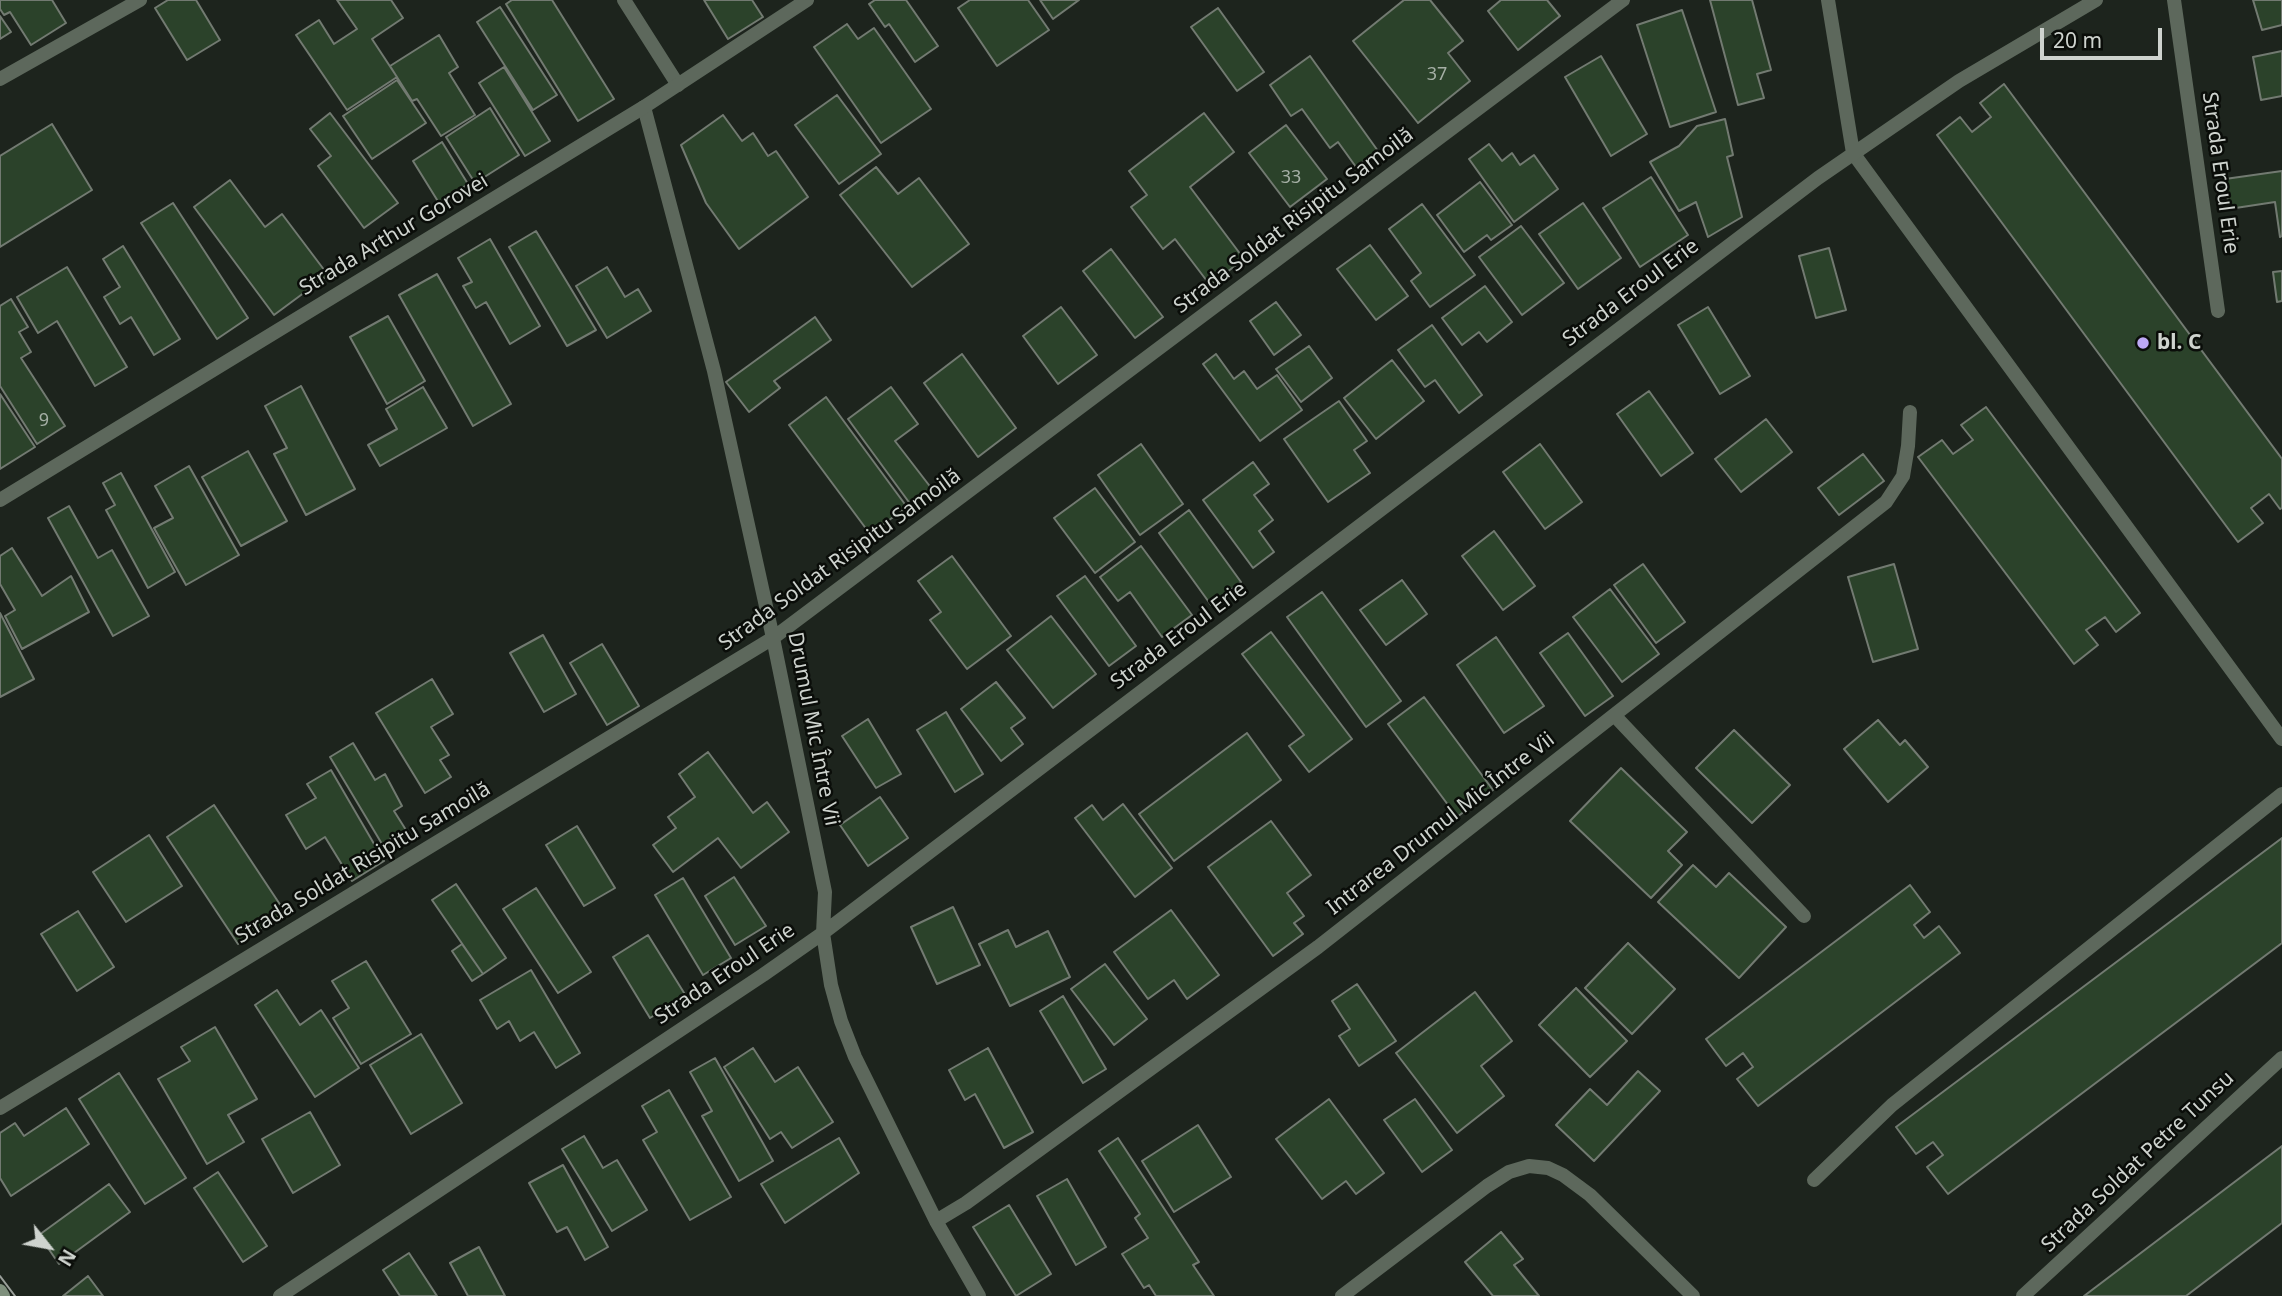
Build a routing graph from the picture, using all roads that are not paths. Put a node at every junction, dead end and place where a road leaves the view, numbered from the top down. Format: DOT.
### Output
graph roads {
  1 [pos="140,0"];
  2 [pos="624,0"];
  3 [pos="807,0"];
  4 [pos="1623,0"];
  5 [pos="1828,0"];
  6 [pos="2096,0"];
  7 [pos="2174,0"];
  8 [pos="0,79"];
  9 [pos="678,85"];
  10 [pos="644,107"];
  11 [pos="1853,153"];
  12 [pos="2218,311"];
  13 [pos="1910,412"];
  14 [pos="0,500"];
  15 [pos="774,638"];
  16 [pos="1614,715"];
  17 [pos="2282,739"];
  18 [pos="2282,794"];
  19 [pos="1804,916"];
  20 [pos="823,933"];
  21 [pos="2282,1058"];
  22 [pos="0,1108"];
  23 [pos="1814,1180"];
  24 [pos="936,1221"];
  25 [pos="0,1291"];
  26 [pos="4,1296"];
  27 [pos="280,1296"];
  28 [pos="979,1296"];
  29 [pos="1342,1296"];
  30 [pos="1693,1296"];
  31 [pos="2023,1296"];
  1 -- 8 [label="street"];
  2 -- 9 [label="street"];
  3 -- 9 [label="street, Strada Arthur Gorovei"];
  4 -- 15 [label="street, Strada Soldat Risipitu Samoilă"];
  5 -- 11 [label="street"];
  6 -- 11 [label="street, Strada Eroul Erie"];
  7 -- 12 [label="street, Strada Eroul Erie"];
  9 -- 10 [label="street, Strada Arthur Gorovei"];
  10 -- 14 [label="street, Strada Arthur Gorovei"];
  10 -- 15 [label="street, Drumul Mic Între Vii"];
  11 -- 17 [label="street"];
  11 -- 20 [label="street, Strada Eroul Erie"];
  13 -- 16 [label="street, Intrarea Drumul Mic Între Vii"];
  15 -- 20 [label="street, Drumul Mic Între Vii"];
  15 -- 22 [label="street, Strada Soldat Risipitu Samoilă"];
  16 -- 19 [label="street"];
  16 -- 24 [label="street, Intrarea Drumul Mic Între Vii"];
  18 -- 23 [label="street"];
  20 -- 24 [label="street, Drumul Mic Între Vii"];
  20 -- 27 [label="street, Strada Eroul Erie"];
  21 -- 31 [label="street, Strada Soldat Petre Tunsu"];
  24 -- 28 [label="street, Drumul Mic Între Vii"];
  25 -- 26 [label="main road"];
  29 -- 30 [label="street"];
}
